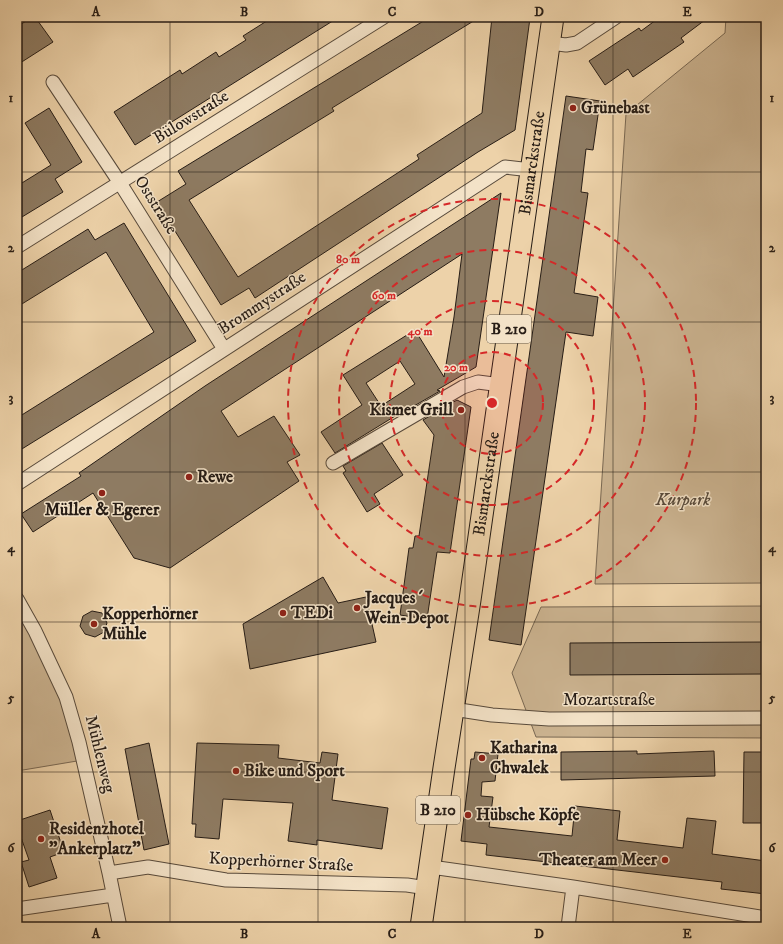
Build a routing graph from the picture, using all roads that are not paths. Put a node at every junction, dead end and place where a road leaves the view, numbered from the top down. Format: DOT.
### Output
graph roads {
  1 [pos="384,17"];
  2 [pos="553,17"];
  3 [pos="616,17"];
  4 [pos="550,43"];
  5 [pos="53,82"];
  6 [pos="531,170"];
  7 [pos="120,183"];
  8 [pos="17,248"];
  9 [pos="224,349"];
  10 [pos="501,385"];
  11 [pos="333,463"];
  12 [pos="17,484"];
  13 [pos="17,599"];
  14 [pos="453,709"];
  15 [pos="766,718"];
  16 [pos="431,867"];
  17 [pos="109,873"];
  18 [pos="573,887"];
  19 [pos="427,888"];
  20 [pos="113,895"];
  21 [pos="17,909"];
  22 [pos="766,918"];
  23 [pos="120,927"];
  24 [pos="421,927"];
  25 [pos="568,927"];
  1 -- 7 [label="street, Bülowstraße"];
  2 -- 4 [label="main road, Bismarckstraße / B 210"];
  3 -- 4 [label="street"];
  4 -- 6 [label="main road, Bismarckstraße / B 210"];
  5 -- 7 [label="street, Oststraße"];
  6 -- 9 [label="street, Brommystraße"];
  6 -- 10 [label="main road, Bismarckstraße / B 210"];
  7 -- 8 [label="street, Bülowstraße"];
  7 -- 9 [label="street, Oststraße"];
  9 -- 12 [label="street, Brommystraße"];
  10 -- 11 [label="street"];
  10 -- 14 [label="main road, Bismarckstraße / B 210"];
  13 -- 17 [label="street, Mühlenweg"];
  14 -- 15 [label="street, Mozartstraße"];
  14 -- 16 [label="main road, Bismarckstraße / B 210"];
  16 -- 18 [label="street"];
  16 -- 19 [label="main road, Bismarckstraße / B 210"];
  17 -- 19 [label="street, Kopperhörner Straße"];
  17 -- 20 [label="street, Mühlenweg"];
  18 -- 22 [label="street"];
  18 -- 25 [label="street"];
  19 -- 24 [label="main road, Bismarckstraße / B 210"];
  20 -- 21 [label="street"];
  20 -- 23 [label="street, Mühlenweg"];
}
